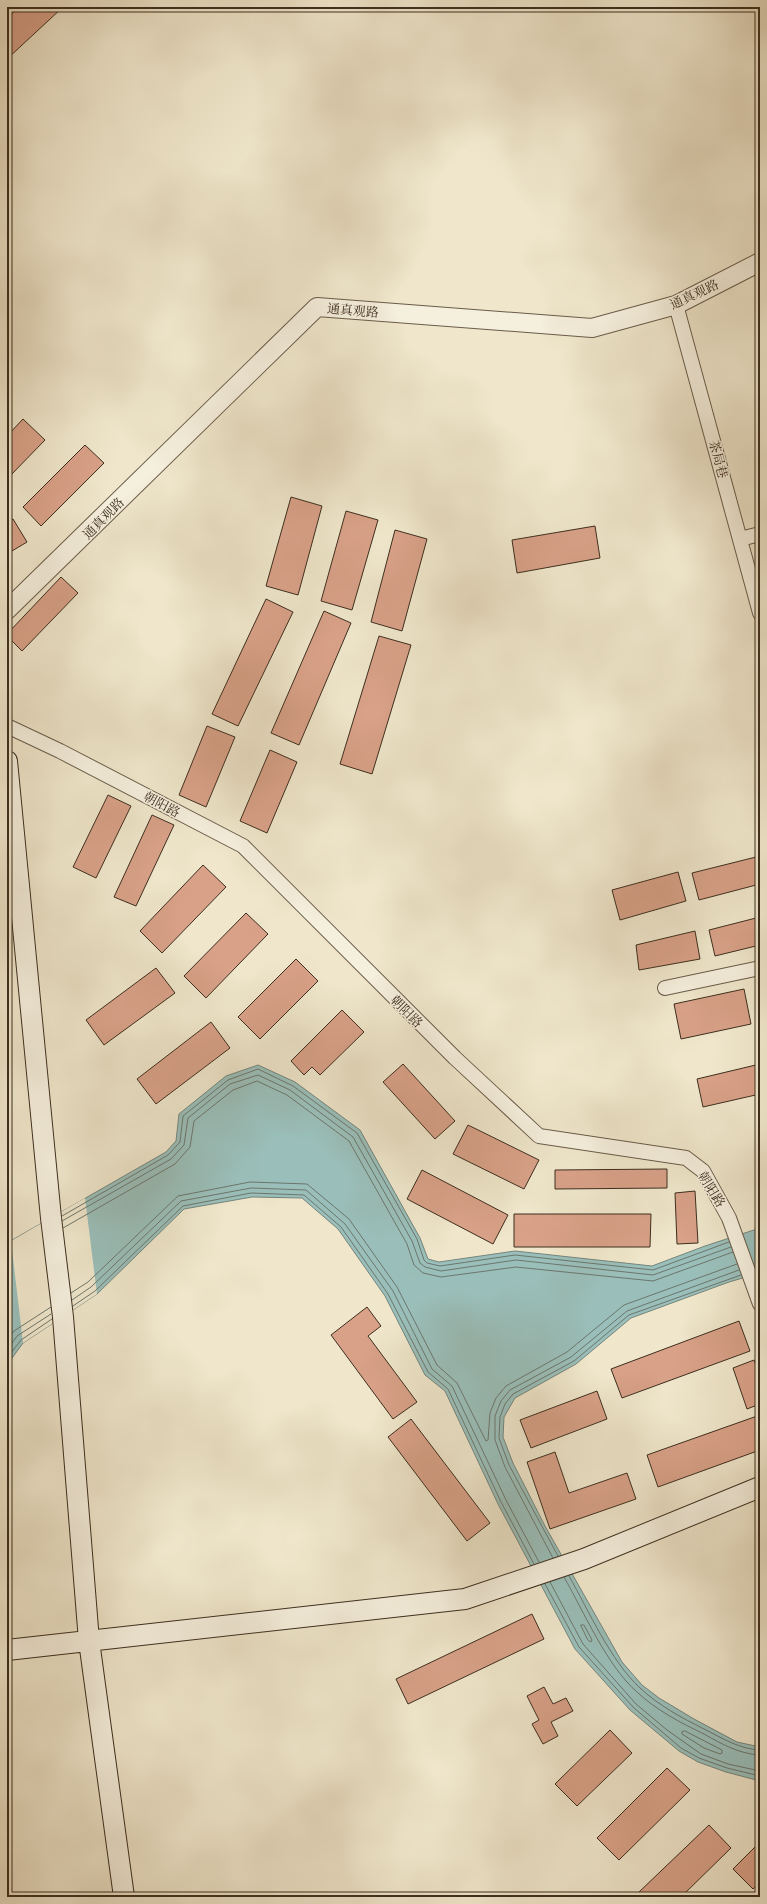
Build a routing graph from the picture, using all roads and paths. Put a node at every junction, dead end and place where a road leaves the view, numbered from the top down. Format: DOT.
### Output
graph roads {
  1 [pos="760,262"];
  2 [pos="676,306"];
  3 [pos="760,534"];
  4 [pos="740,539"];
  5 [pos="7,610"];
  6 [pos="760,613"];
  7 [pos="7,726"];
  8 [pos="7,761"];
  9 [pos="760,968"];
  10 [pos="665,988"];
  11 [pos="760,1304"];
  12 [pos="760,1487"];
  13 [pos="89,1641"];
  14 [pos="7,1650"];
  15 [pos="124,1897"];
  1 -- 2 [label="street, 通真观路"];
  2 -- 4 [label="street, 茶局巷"];
  2 -- 5 [label="street, 通真观路"];
  3 -- 4 [label="street"];
  4 -- 6 [label="street, 茶局巷"];
  7 -- 11 [label="street, 朝阳路"];
  8 -- 13 [label="main road"];
  9 -- 10 [label="street"];
  12 -- 13 [label="main road"];
  13 -- 14 [label="main road"];
  13 -- 15 [label="main road"];
}
